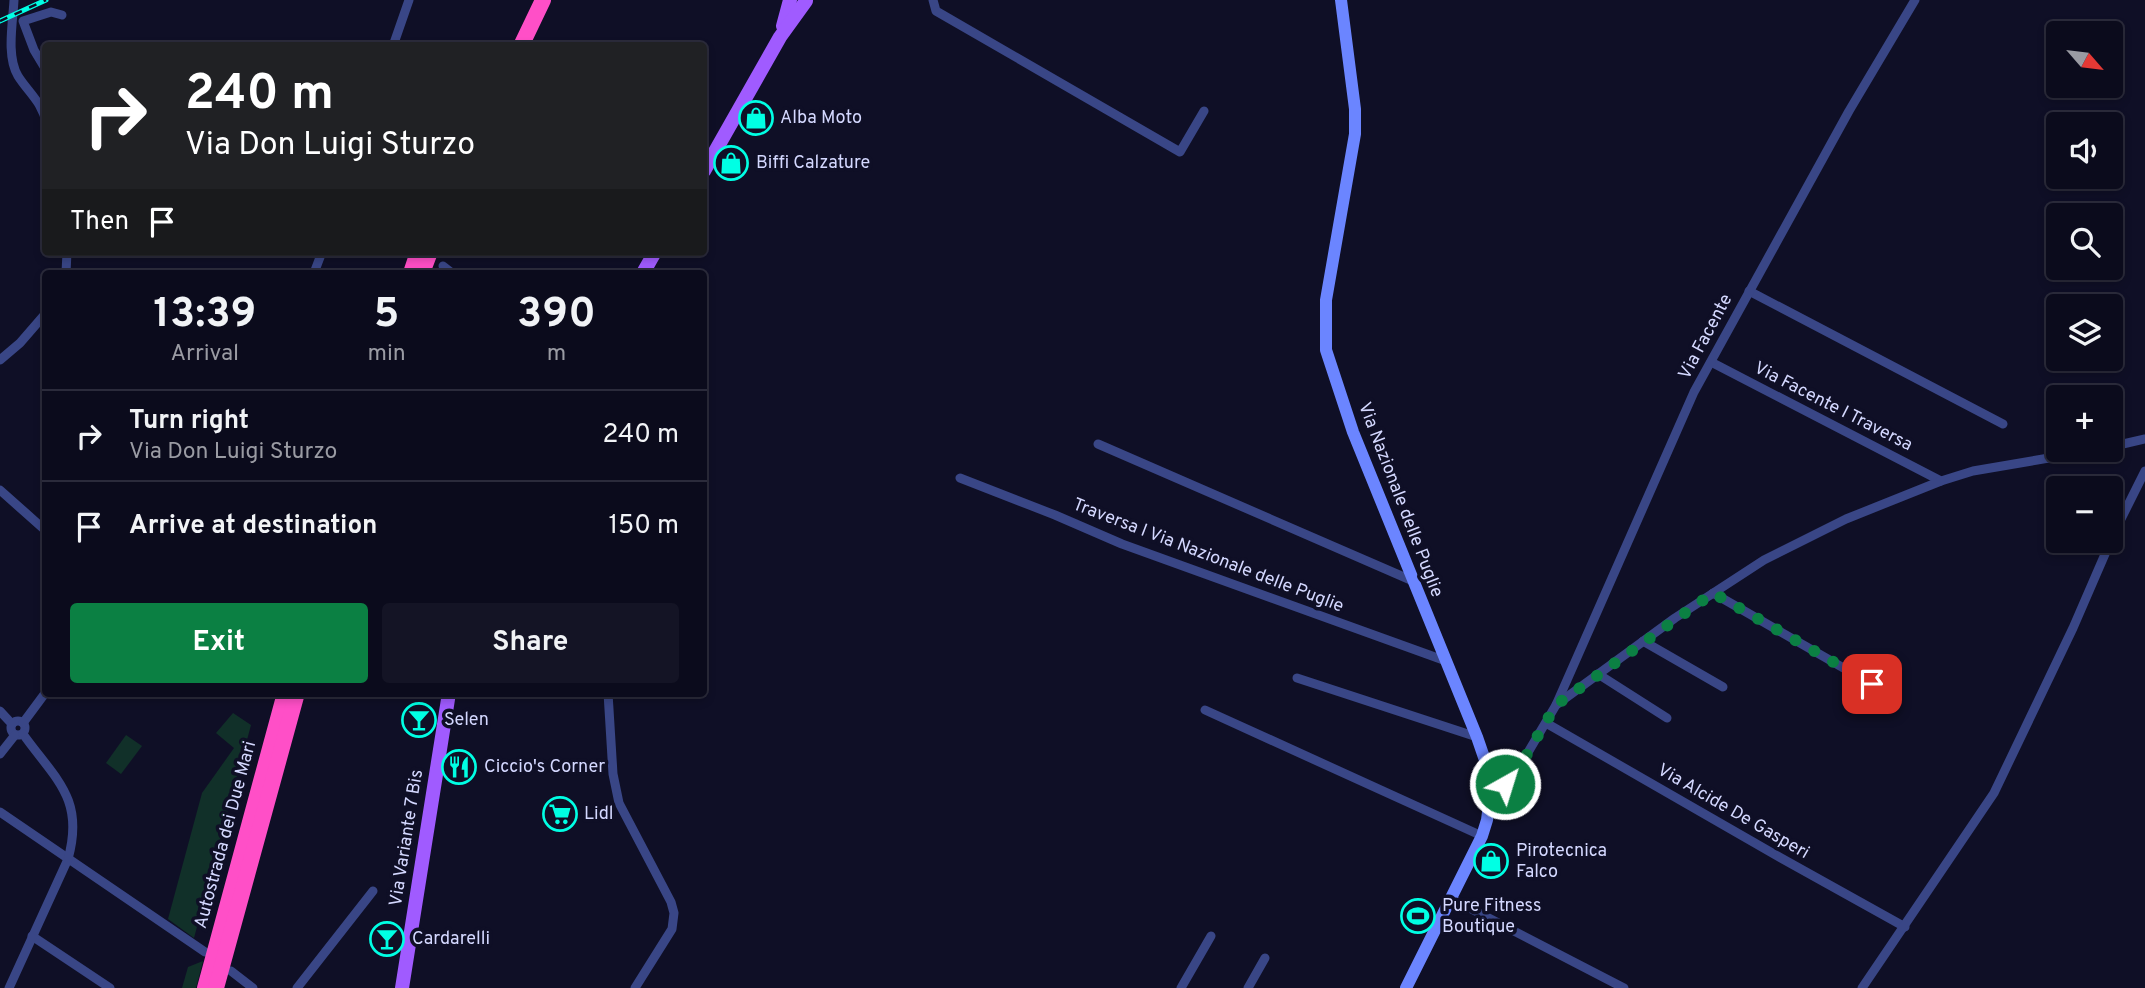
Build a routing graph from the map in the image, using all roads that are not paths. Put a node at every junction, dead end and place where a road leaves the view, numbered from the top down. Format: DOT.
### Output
graph roads {
  1 [pos="14,0"];
  2 [pos="409,0"];
  3 [pos="531,0"];
  4 [pos="543,0"];
  5 [pos="790,0"];
  6 [pos="796,0"];
  7 [pos="806,0"];
  8 [pos="933,0"];
  9 [pos="1341,0"];
  10 [pos="1915,0"];
  11 [pos="62,15"];
  12 [pos="780,37"];
  13 [pos="394,42"];
  14 [pos="511,42"];
  15 [pos="523,42"];
  16 [pos="42,64"];
  17 [pos="42,111"];
  18 [pos="1204,111"];
  19 [pos="707,166"];
  20 [pos="443,266"];
  21 [pos="448,270"];
  22 [pos="1749,291"];
  23 [pos="42,318"];
  24 [pos="0,360"];
  25 [pos="1711,362"];
  26 [pos="2003,424"];
  27 [pos="2145,439"];
  28 [pos="1098,444"];
  29 [pos="2123,444"];
  30 [pos="2046,459"];
  31 [pos="2145,471"];
  32 [pos="960,478"];
  33 [pos="1941,481"];
  34 [pos="0,490"];
  35 [pos="42,527"];
  36 [pos="1413,582"];
  37 [pos="1713,593"];
  38 [pos="1643,641"];
  39 [pos="1446,661"];
  40 [pos="1598,674"];
  41 [pos="1297,678"];
  42 [pos="1723,687"];
  43 [pos="42,697"];
  44 [pos="284,697"];
  45 [pos="296,697"];
  46 [pos="448,697"];
  47 [pos="608,697"];
  48 [pos="1894,697"];
  49 [pos="1556,705"];
  50 [pos="1205,710"];
  51 [pos="0,711"];
  52 [pos="1667,718"];
  53 [pos="23,723"];
  54 [pos="1546,723"];
  55 [pos="12,724"];
  56 [pos="19,734"];
  57 [pos="1477,737"];
  58 [pos="0,754"];
  59 [pos="1488,772"];
  60 [pos="1503,788"];
  61 [pos="1489,809"];
  62 [pos="0,812"];
  63 [pos="1482,836"];
  64 [pos="68,859"];
  65 [pos="373,891"];
  66 [pos="1452,899"];
  67 [pos="1905,927"];
  68 [pos="32,936"];
  69 [pos="1212,936"];
  70 [pos="205,952"];
  71 [pos="1265,958"];
  72 [pos="231,971"];
  73 [pos="9,988"];
  74 [pos="110,988"];
  75 [pos="205,988"];
  76 [pos="216,988"];
  77 [pos="253,988"];
  78 [pos="297,988"];
  79 [pos="402,988"];
  80 [pos="635,988"];
  81 [pos="1181,988"];
  82 [pos="1248,988"];
  83 [pos="1406,988"];
  84 [pos="1624,988"];
  85 [pos="1862,988"];
  1 -- 17 [label="street"];
  2 -- 13 [label="street"];
  3 -- 14 [label="highway"];
  4 -- 15 [label="highway"];
  5 -- 12 [label="main road"];
  6 -- 7 [label="main road"];
  7 -- 12 [label="main road"];
  8 -- 18 [label="street"];
  9 -- 36 [label="main road, Via Nazionale delle Puglie"];
  10 -- 22 [label="street, Via Facente"];
  11 -- 16 [label="street"];
  12 -- 19 [label="main road"];
  20 -- 21 [label="street"];
  22 -- 25 [label="street, Via Facente"];
  22 -- 26 [label="street"];
  23 -- 24 [label="street"];
  25 -- 33 [label="street, Via Facente I Traversa"];
  25 -- 49 [label="street, Via Facente"];
  27 -- 29 [label="street"];
  28 -- 36 [label="street"];
  30 -- 33 [label="street"];
  31 -- 67 [label="street"];
  32 -- 39 [label="street, Traversa I Via Nazionale delle Puglie"];
  33 -- 37 [label="street"];
  34 -- 35 [label="street"];
  36 -- 39 [label="main road, Via Nazionale delle Puglie"];
  37 -- 38 [label="street"];
  37 -- 48 [label="street"];
  38 -- 40 [label="street"];
  38 -- 42 [label="street"];
  39 -- 57 [label="main road, Via Nazionale delle Puglie"];
  40 -- 49 [label="street"];
  40 -- 52 [label="street"];
  41 -- 57 [label="street"];
  43 -- 53 [label="street"];
  44 -- 75 [label="highway, Autostrada dei Due Mari"];
  45 -- 76 [label="highway, Autostrada dei Due Mari"];
  46 -- 79 [label="main road, Via Variante 7 Bis"];
  47 -- 80 [label="street"];
  49 -- 54 [label="street, Via Facente"];
  50 -- 63 [label="street"];
  51 -- 55 [label="street"];
  53 -- 55 [label="street"];
  53 -- 56 [label="street"];
  54 -- 60 [label="street, Via Facente"];
  54 -- 67 [label="street, Via Alcide De Gasperi"];
  55 -- 56 [label="street"];
  56 -- 58 [label="street"];
  56 -- 64 [label="street"];
  57 -- 59 [label="main road, Via Nazionale delle Puglie"];
  59 -- 60 [label="street"];
  59 -- 61 [label="main road, Via Nazionale delle Puglie"];
  60 -- 61 [label="street, Via Facente"];
  61 -- 63 [label="main road, Via Nazionale delle Puglie"];
  62 -- 64 [label="street"];
  63 -- 66 [label="main road, Via Nazionale delle Puglie"];
  64 -- 68 [label="street"];
  64 -- 70 [label="street"];
  65 -- 78 [label="street"];
  66 -- 83 [label="main road, Via Nazionale delle Puglie"];
  66 -- 84 [label="street"];
  67 -- 85 [label="street"];
  68 -- 73 [label="street"];
  68 -- 74 [label="street"];
  69 -- 81 [label="street"];
  71 -- 82 [label="street"];
  72 -- 77 [label="street"];
}
